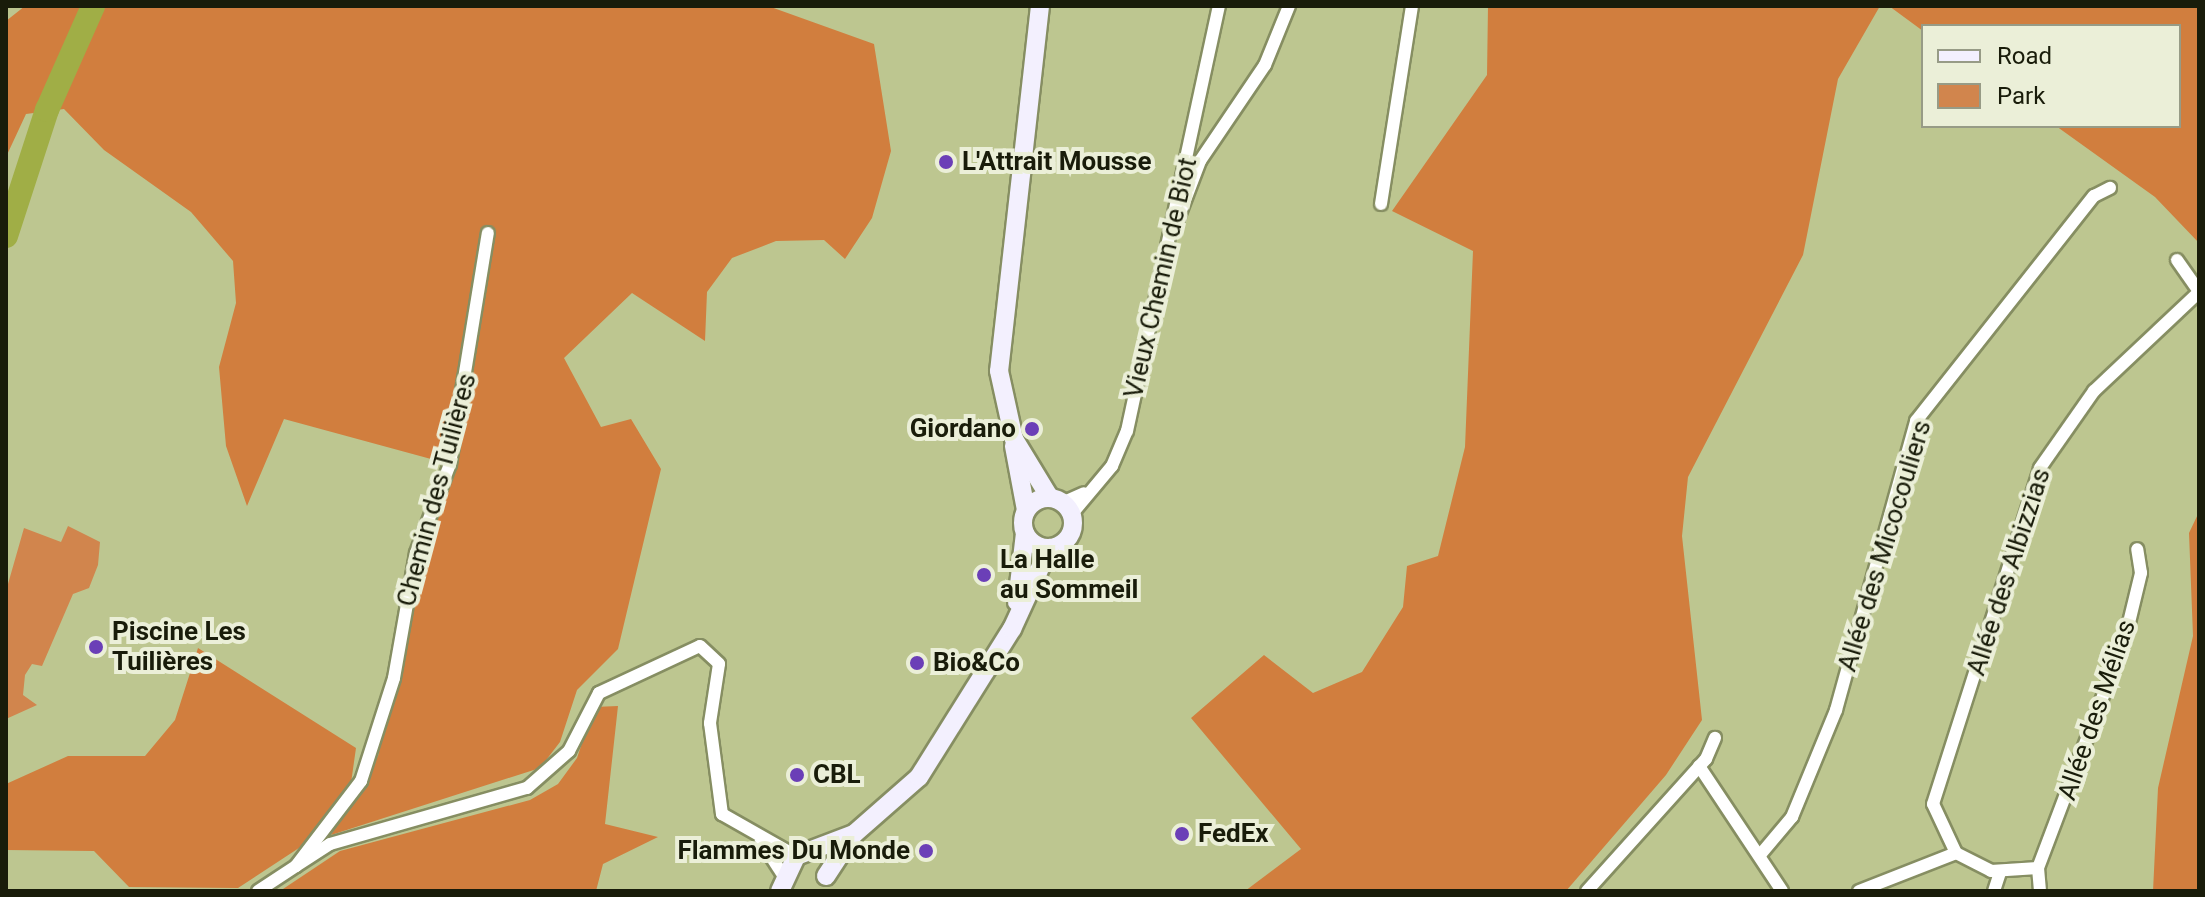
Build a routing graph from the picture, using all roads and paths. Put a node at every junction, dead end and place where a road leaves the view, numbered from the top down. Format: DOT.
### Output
graph roads {
  1 [pos="1040,6"];
  2 [pos="1219,6"];
  3 [pos="1289,6"];
  4 [pos="1412,6"];
  5 [pos="2110,188"];
  6 [pos="1381,204"];
  7 [pos="488,233"];
  8 [pos="1165,254"];
  9 [pos="2177,260"];
  10 [pos="2199,292"];
  11 [pos="1014,439"];
  12 [pos="1061,505"];
  13 [pos="1026,510"];
  14 [pos="1025,533"];
  15 [pos="1049,548"];
  16 [pos="2137,549"];
  17 [pos="1012,629"];
  18 [pos="1715,738"];
  19 [pos="1699,766"];
  20 [pos="854,834"];
  21 [pos="761,841"];
  22 [pos="1956,853"];
  23 [pos="803,855"];
  24 [pos="1760,855"];
  25 [pos="296,866"];
  26 [pos="2038,868"];
  27 [pos="2000,873"];
  28 [pos="783,884"];
  29 [pos="824,884"];
  30 [pos="258,891"];
  31 [pos="1587,891"];
  32 [pos="1782,891"];
  33 [pos="1860,891"];
  34 [pos="1994,891"];
  35 [pos="2040,891"];
  1 -- 11 [label="main road"];
  2 -- 8 [label="street, Vieux Chemin de Biot"];
  3 -- 8 [label="street"];
  4 -- 6 [label="street"];
  5 -- 24 [label="street, Allée des Micocouliers"];
  7 -- 25 [label="street, Chemin des Tuilières"];
  8 -- 12 [label="street, Vieux Chemin de Biot"];
  9 -- 10 [label="street, Allée des Albizzias"];
  10 -- 22 [label="street, Allée des Albizzias"];
  11 -- 12 [label="main road"];
  11 -- 13 [label="main road"];
  12 -- 13 [label="main road"];
  12 -- 15 [label="main road"];
  13 -- 14 [label="main road"];
  14 -- 15 [label="main road"];
  14 -- 17 [label="main road"];
  15 -- 17 [label="main road"];
  16 -- 26 [label="street, Allée des Mélias"];
  17 -- 20 [label="main road"];
  18 -- 19 [label="street"];
  19 -- 24 [label="street"];
  19 -- 31 [label="street"];
  20 -- 23 [label="main road"];
  20 -- 29 [label="main road"];
  21 -- 23 [label="street"];
  21 -- 25 [label="street"];
  21 -- 28 [label="street"];
  22 -- 27 [label="street"];
  22 -- 33 [label="street"];
  23 -- 28 [label="main road"];
  23 -- 29 [label="main road"];
  24 -- 32 [label="street"];
  25 -- 30 [label="street, Chemin des Tuilières"];
  26 -- 27 [label="street"];
  26 -- 35 [label="street"];
  27 -- 34 [label="street"];
}
